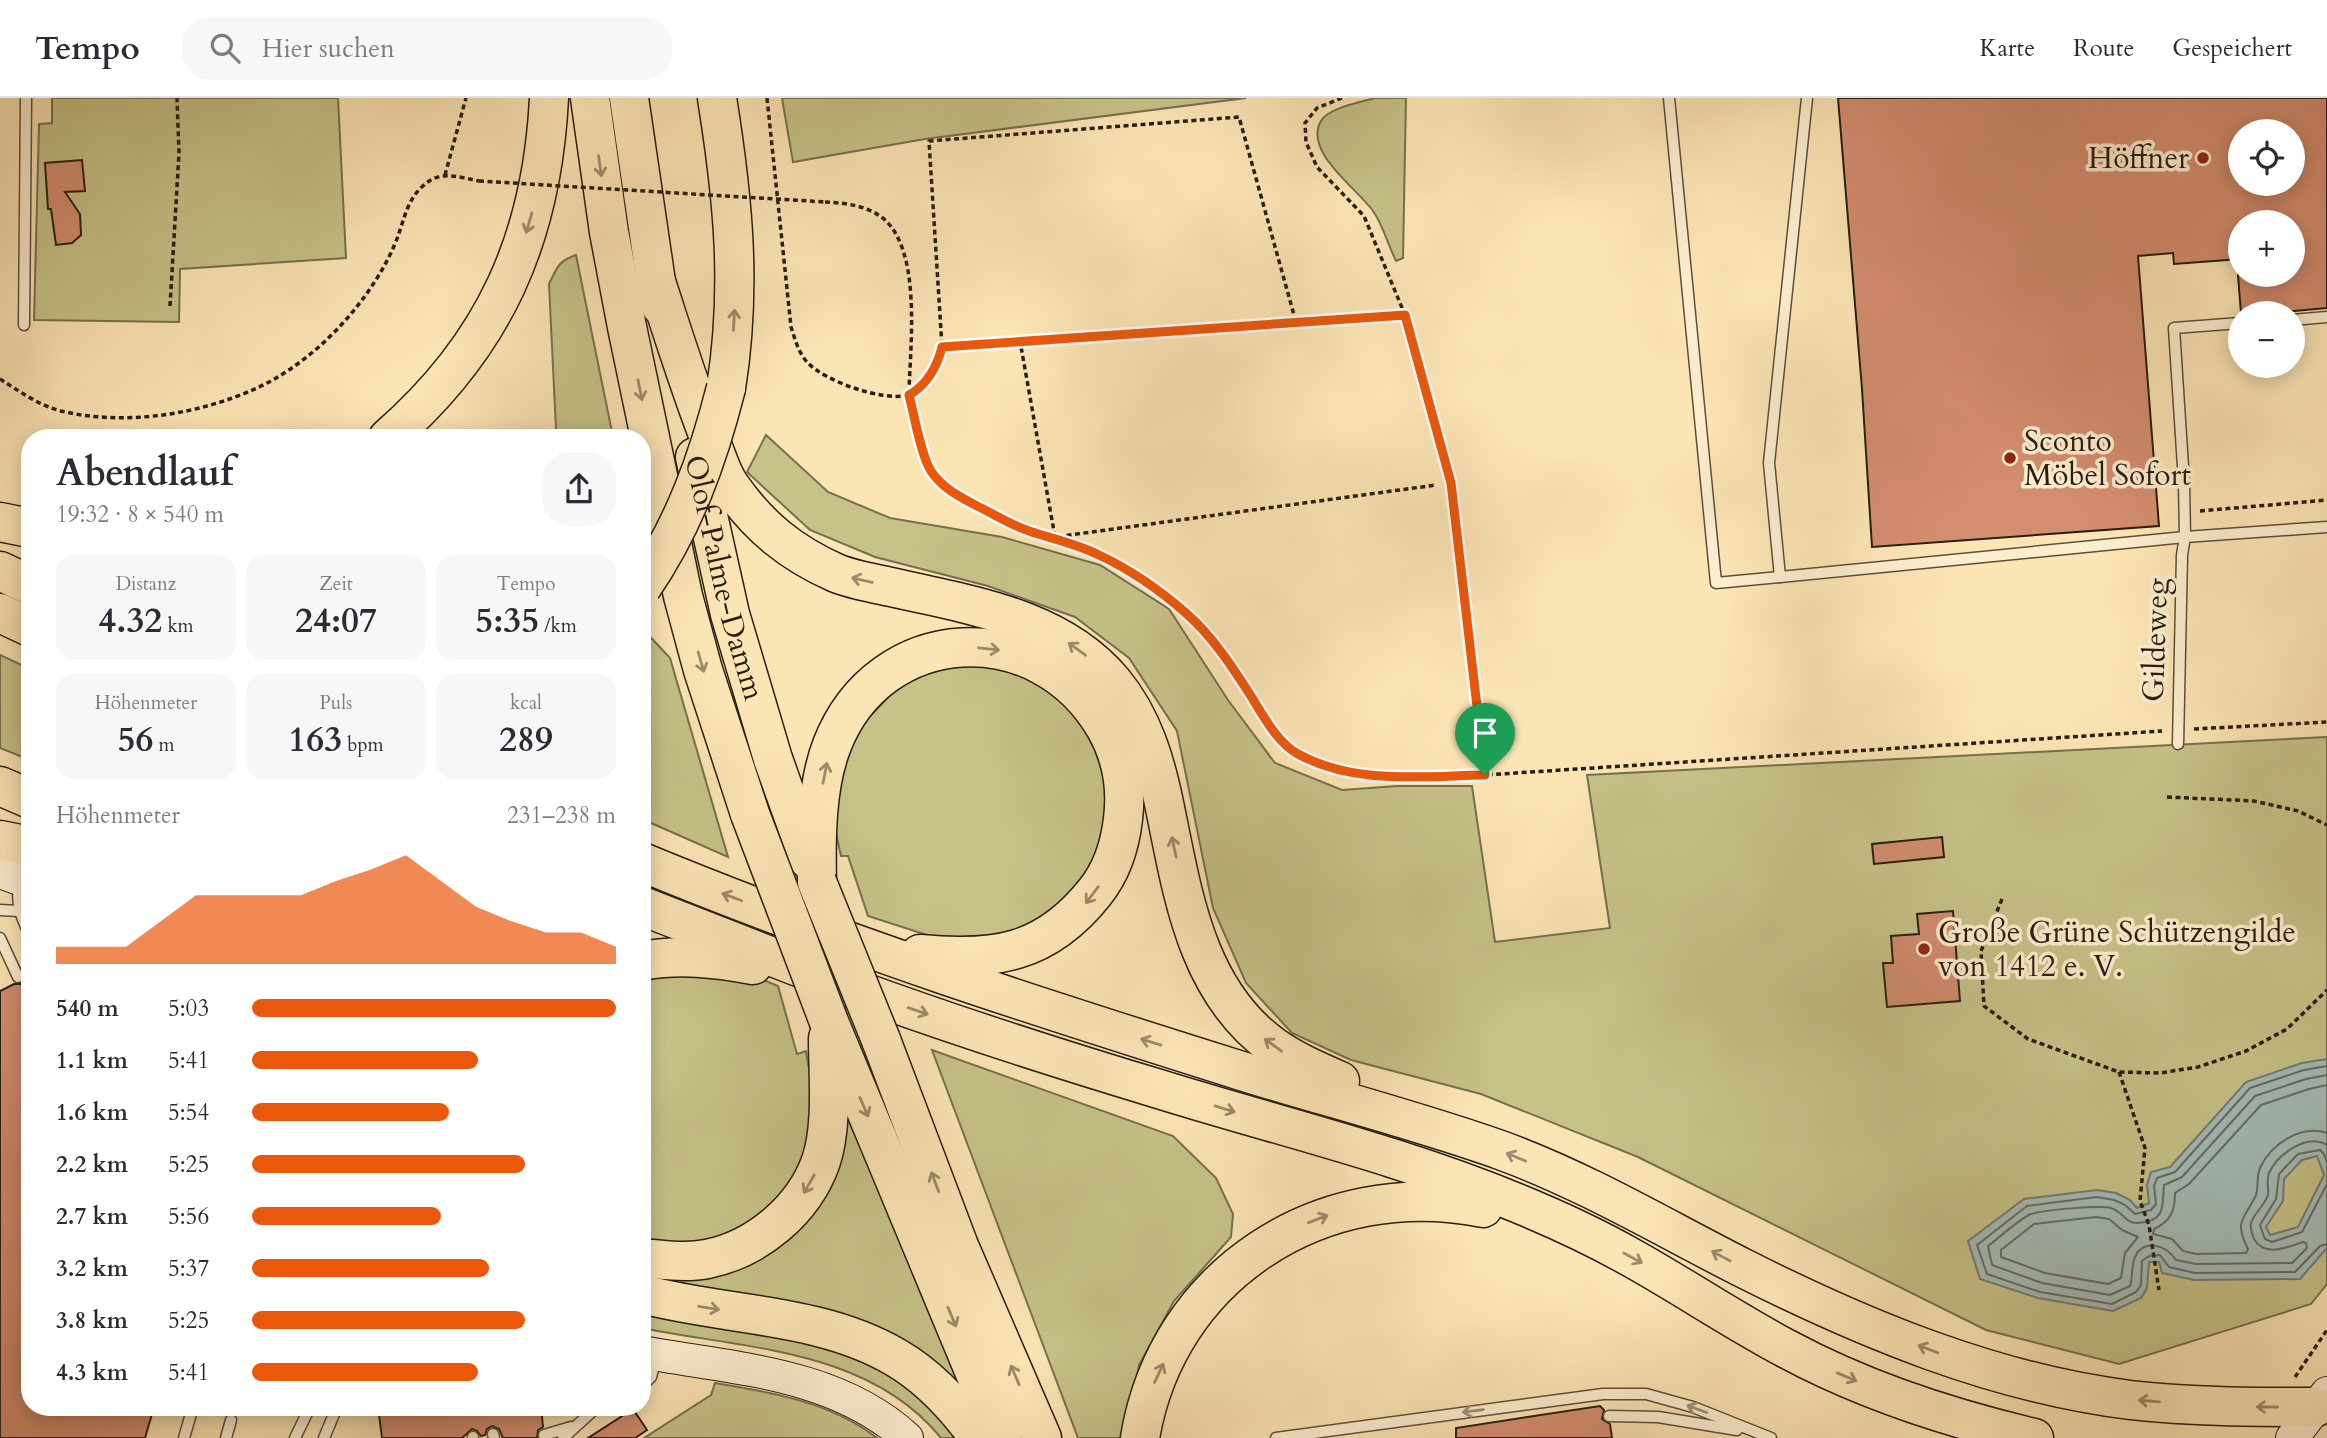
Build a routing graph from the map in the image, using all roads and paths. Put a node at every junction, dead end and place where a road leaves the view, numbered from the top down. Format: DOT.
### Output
graph roads {
  1 [pos="26,98"];
  2 [pos="177,98"];
  3 [pos="466,98"];
  4 [pos="549,98"];
  5 [pos="590,98"];
  6 [pos="629,98"];
  7 [pos="717,98"];
  8 [pos="767,98"];
  9 [pos="1342,98"];
  10 [pos="1669,98"];
  11 [pos="1807,98"];
  12 [pos="445,175"];
  13 [pos="656,282"];
  14 [pos="170,306"];
  15 [pos="1294,315"];
  16 [pos="1405,315"];
  17 [pos="2327,317"];
  18 [pos="2305,319"];
  19 [pos="2228,324"];
  20 [pos="24,325"];
  21 [pos="1020,341"];
  22 [pos="942,347"];
  23 [pos="0,379"];
  24 [pos="909,395"];
  25 [pos="397,429"];
  26 [pos="648,429"];
  27 [pos="651,442"];
  28 [pos="1436,485"];
  29 [pos="2327,500"];
  30 [pos="2184,513"];
  31 [pos="2327,527"];
  32 [pos="1055,537"];
  33 [pos="2185,537"];
  34 [pos="0,571"];
  35 [pos="651,573"];
  36 [pos="1780,577"];
  37 [pos="21,581"];
  38 [pos="0,613"];
  39 [pos="21,623"];
  40 [pos="2327,722"];
  41 [pos="2177,731"];
  42 [pos="2178,744"];
  43 [pos="1485,775"];
  44 [pos="0,786"];
  45 [pos="21,795"];
  46 [pos="2166,797"];
  47 [pos="0,805"];
  48 [pos="21,810"];
  49 [pos="2327,825"];
  50 [pos="807,836"];
  51 [pos="0,840"];
  52 [pos="651,865"];
  53 [pos="20,878"];
  54 [pos="2002,899"];
  55 [pos="651,909"];
  56 [pos="0,910"];
  57 [pos="0,938"];
  58 [pos="864,948"];
  59 [pos="651,960"];
  60 [pos="18,977"];
  61 [pos="854,988"];
  62 [pos="2327,990"];
  63 [pos="829,1022"];
  64 [pos="2119,1072"];
  65 [pos="1443,1130"];
  66 [pos="1573,1226"];
  67 [pos="651,1259"];
  68 [pos="2159,1290"];
  69 [pos="651,1296"];
  70 [pos="651,1353"];
  71 [pos="2323,1402"];
  72 [pos="190,1416"];
  73 [pos="306,1416"];
  74 [pos="333,1416"];
  75 [pos="584,1416"];
  76 [pos="1609,1416"];
  77 [pos="231,1420"];
  78 [pos="576,1425"];
  79 [pos="544,1435"];
  80 [pos="1765,1436"];
  81 [pos="297,1437"];
  82 [pos="184,1438"];
  83 [pos="226,1438"];
  84 [pos="324,1438"];
  85 [pos="563,1438"];
  86 [pos="907,1438"];
  87 [pos="979,1438"];
  88 [pos="1002,1438"];
  89 [pos="1042,1438"];
  90 [pos="1140,1438"];
  91 [pos="1276,1438"];
  92 [pos="2034,1438"];
  93 [pos="2292,1438"];
  1 -- 20 [label="lane"];
  2 -- 14 [label="path"];
  3 -- 12 [label="path"];
  4 -- 25 [label="highway, one-way"];
  5 -- 26 [label="highway, Olof-Palme-Damm, one-way, bridge"];
  6 -- 13 [label="highway, Olof-Palme-Damm"];
  35 -- 7 [label="highway, one-way, bridge"];
  8 -- 24 [label="path"];
  9 -- 16 [label="path"];
  10 -- 36 [label="lane"];
  11 -- 36 [label="lane"];
  12 -- 23 [label="path"];
  12 -- 24 [label="path, bridge"];
  13 -- 50 [label="highway, Olof-Palme-Damm"];
  65 -- 13 [label="highway, one-way"];
  15 -- 22 [label="path"];
  16 -- 21 [label="path"];
  16 -- 43 [label="path"];
  17 -- 18 [label="lane"];
  19 -- 30 [label="lane, Gildeweg"];
  21 -- 22 [label="path"];
  21 -- 32 [label="path"];
  22 -- 24 [label="path"];
  24 -- 32 [label="path"];
  27 -- 63 [label="highway, Olof-Palme-Damm, one-way, bridge"];
  28 -- 32 [label="path"];
  29 -- 30 [label="path"];
  30 -- 33 [label="lane, Gildeweg"];
  31 -- 33 [label="lane"];
  32 -- 43 [label="path"];
  33 -- 36 [label="lane"];
  33 -- 41 [label="lane, Gildeweg"];
  34 -- 37 [label="highway"];
  38 -- 39 [label="highway"];
  40 -- 41 [label="path"];
  41 -- 42 [label="lane, Gildeweg"];
  41 -- 43 [label="path"];
  44 -- 45 [label="highway"];
  46 -- 49 [label="path"];
  47 -- 48 [label="highway"];
  50 -- 58 [label="highway, one-way"];
  89 -- 50 [label="highway, one-way, bridge"];
  51 -- 53 [label="highway"];
  58 -- 52 [label="highway, one-way"];
  53 -- 56 [label="lane"];
  54 -- 64 [label="path"];
  55 -- 61 [label="highway"];
  57 -- 60 [label="lane"];
  65 -- 58 [label="highway, one-way"];
  59 -- 61 [label="highway"];
  61 -- 66 [label="highway, one-way"];
  62 -- 64 [label="path"];
  63 -- 67 [label="highway, one-way"];
  63 -- 88 [label="highway, Olof-Palme-Damm, one-way"];
  64 -- 68 [label="path"];
  71 -- 65 [label="highway, one-way"];
  90 -- 66 [label="highway, one-way"];
  66 -- 92 [label="highway, one-way"];
  69 -- 87 [label="highway, one-way"];
  70 -- 86 [label="street"];
  71 -- 93 [label="street"];
  72 -- 82 [label="lane"];
  73 -- 81 [label="lane"];
  74 -- 84 [label="lane"];
  75 -- 78 [label="lane"];
  76 -- 80 [label="lane"];
  77 -- 83 [label="lane"];
  78 -- 79 [label="lane"];
  78 -- 85 [label="lane"];
  80 -- 91 [label="lane, one-way"];
}
